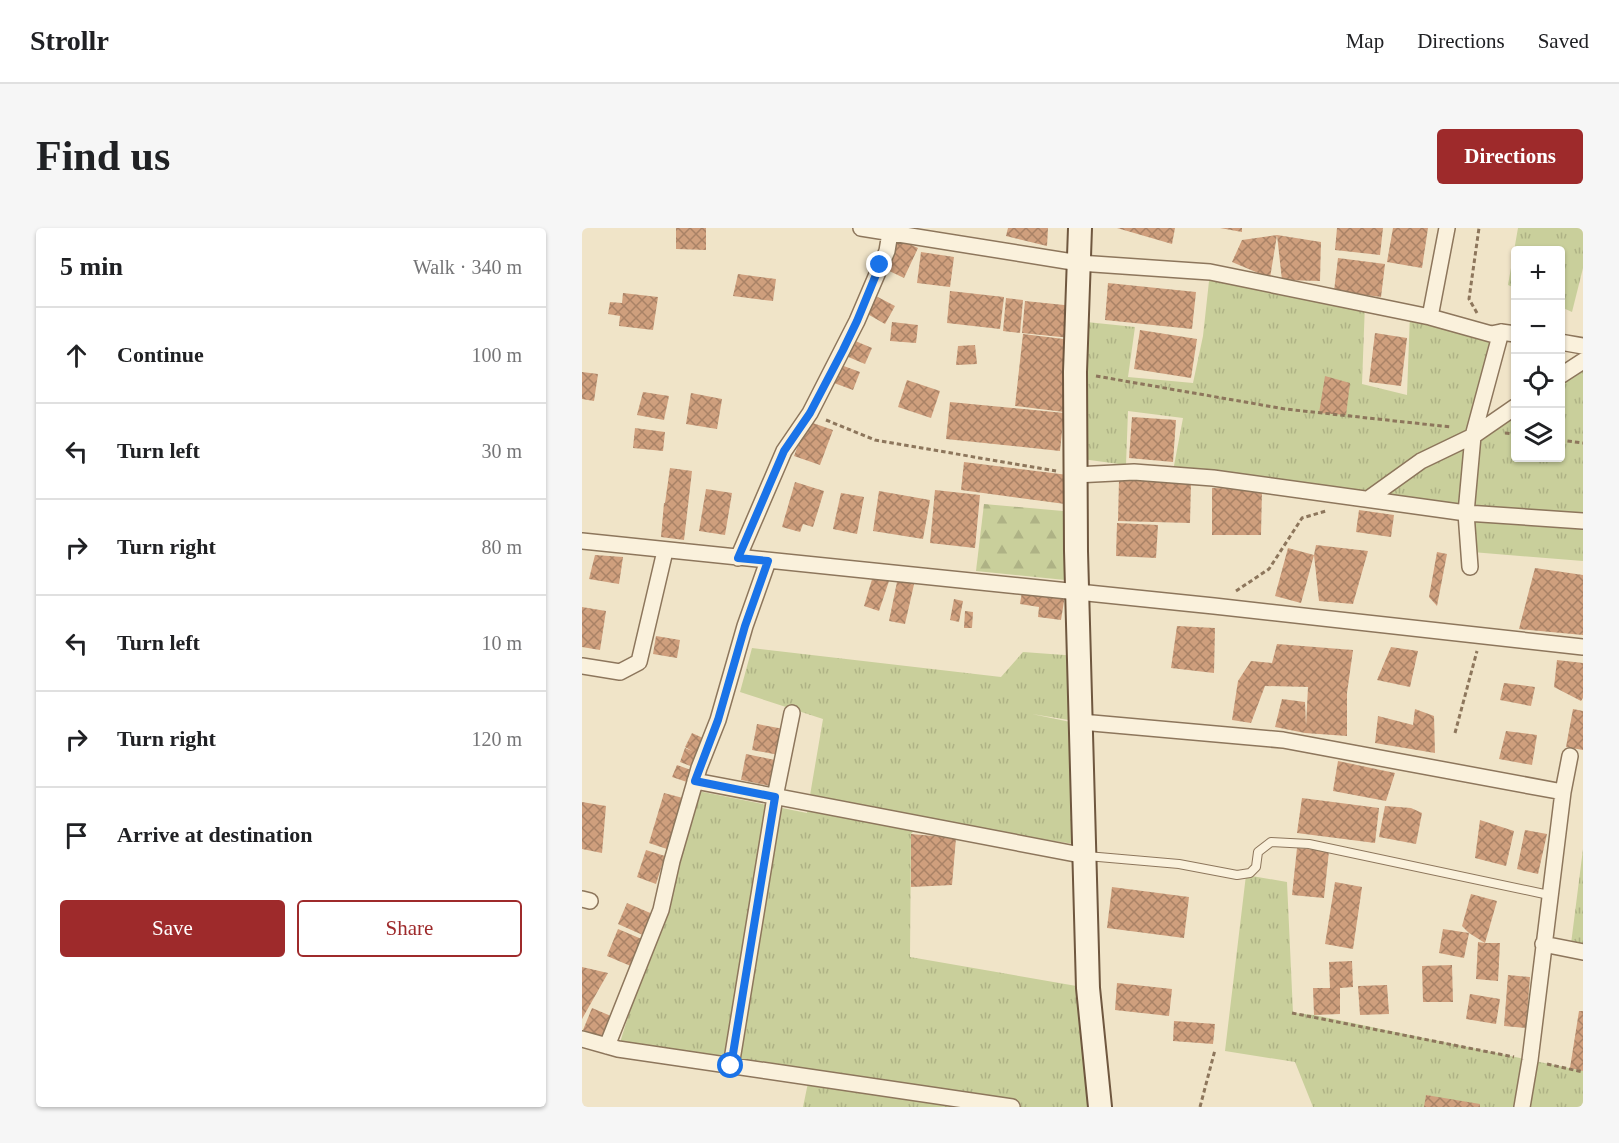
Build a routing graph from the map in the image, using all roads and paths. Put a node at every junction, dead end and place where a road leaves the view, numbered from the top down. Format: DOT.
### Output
graph roads {
  1 [pos="861,228"];
  2 [pos="1080,228"];
  3 [pos="1447,228"];
  4 [pos="1479,228"];
  5 [pos="890,232"];
  6 [pos="1079,263"];
  7 [pos="1430,317"];
  8 [pos="1502,333"];
  9 [pos="1565,343"];
  10 [pos="1583,346"];
  11 [pos="1583,361"];
  12 [pos="1075,372"];
  13 [pos="1565,373"];
  14 [pos="1513,408"];
  15 [pos="810,413"];
  16 [pos="1476,432"];
  17 [pos="1511,434"];
  18 [pos="1565,440"];
  19 [pos="1583,442"];
  20 [pos="1075,474"];
  21 [pos="1368,499"];
  22 [pos="1335,508"];
  23 [pos="1466,513"];
  24 [pos="1583,521"];
  25 [pos="582,541"];
  26 [pos="665,551"];
  27 [pos="738,558"];
  28 [pos="768,561"];
  29 [pos="1470,567"];
  30 [pos="1078,592"];
  31 [pos="1214,606"];
  32 [pos="1482,635"];
  33 [pos="1583,646"];
  34 [pos="582,666"];
  35 [pos="792,713"];
  36 [pos="1081,723"];
  37 [pos="1455,733"];
  38 [pos="1570,756"];
  39 [pos="695,781"];
  40 [pos="1563,792"];
  41 [pos="775,797"];
  42 [pos="1086,856"];
  43 [pos="1549,895"];
  44 [pos="1543,944"];
  45 [pos="1583,952"];
  46 [pos="1292,1013"];
  47 [pos="582,1039"];
  48 [pos="607,1046"];
  49 [pos="1215,1050"];
  50 [pos="1530,1060"];
  51 [pos="731,1066"];
  52 [pos="1583,1072"];
  53 [pos="1012,1107"];
  54 [pos="1100,1107"];
  55 [pos="1200,1107"];
  56 [pos="1522,1107"];
  1 -- 5 [label="street"];
  2 -- 6 [label="street"];
  3 -- 7 [label="street"];
  4 -- 8 [label="path"];
  5 -- 6 [label="street"];
  5 -- 15 [label="street"];
  6 -- 7 [label="street"];
  6 -- 12 [label="street"];
  7 -- 8 [label="street"];
  8 -- 16 [label="street"];
  9 -- 10 [label="street"];
  11 -- 13 [label="street"];
  12 -- 16 [label="path"];
  12 -- 20 [label="street"];
  14 -- 16 [label="street"];
  15 -- 20 [label="path"];
  15 -- 27 [label="street"];
  16 -- 17 [label="path"];
  16 -- 21 [label="street"];
  16 -- 23 [label="street"];
  18 -- 19 [label="path"];
  20 -- 21 [label="street"];
  20 -- 30 [label="street"];
  21 -- 23 [label="street"];
  22 -- 31 [label="path"];
  23 -- 24 [label="street"];
  23 -- 29 [label="street"];
  25 -- 26 [label="street"];
  26 -- 27 [label="street"];
  26 -- 34 [label="street"];
  27 -- 28 [label="street"];
  28 -- 30 [label="street"];
  28 -- 39 [label="street"];
  30 -- 31 [label="street"];
  30 -- 36 [label="street"];
  31 -- 32 [label="street"];
  32 -- 33 [label="street"];
  32 -- 37 [label="path"];
  35 -- 41 [label="street"];
  36 -- 40 [label="street"];
  36 -- 42 [label="street"];
  38 -- 40 [label="street"];
  39 -- 41 [label="street"];
  39 -- 48 [label="street"];
  40 -- 43 [label="street"];
  41 -- 42 [label="street"];
  41 -- 51 [label="street"];
  42 -- 43 [label="lane"];
  42 -- 54 [label="street"];
  43 -- 44 [label="street"];
  44 -- 45 [label="street"];
  44 -- 50 [label="street"];
  46 -- 50 [label="path"];
  47 -- 48 [label="street"];
  48 -- 51 [label="street"];
  49 -- 55 [label="path"];
  50 -- 52 [label="path"];
  50 -- 56 [label="street"];
  51 -- 53 [label="street"];
}
